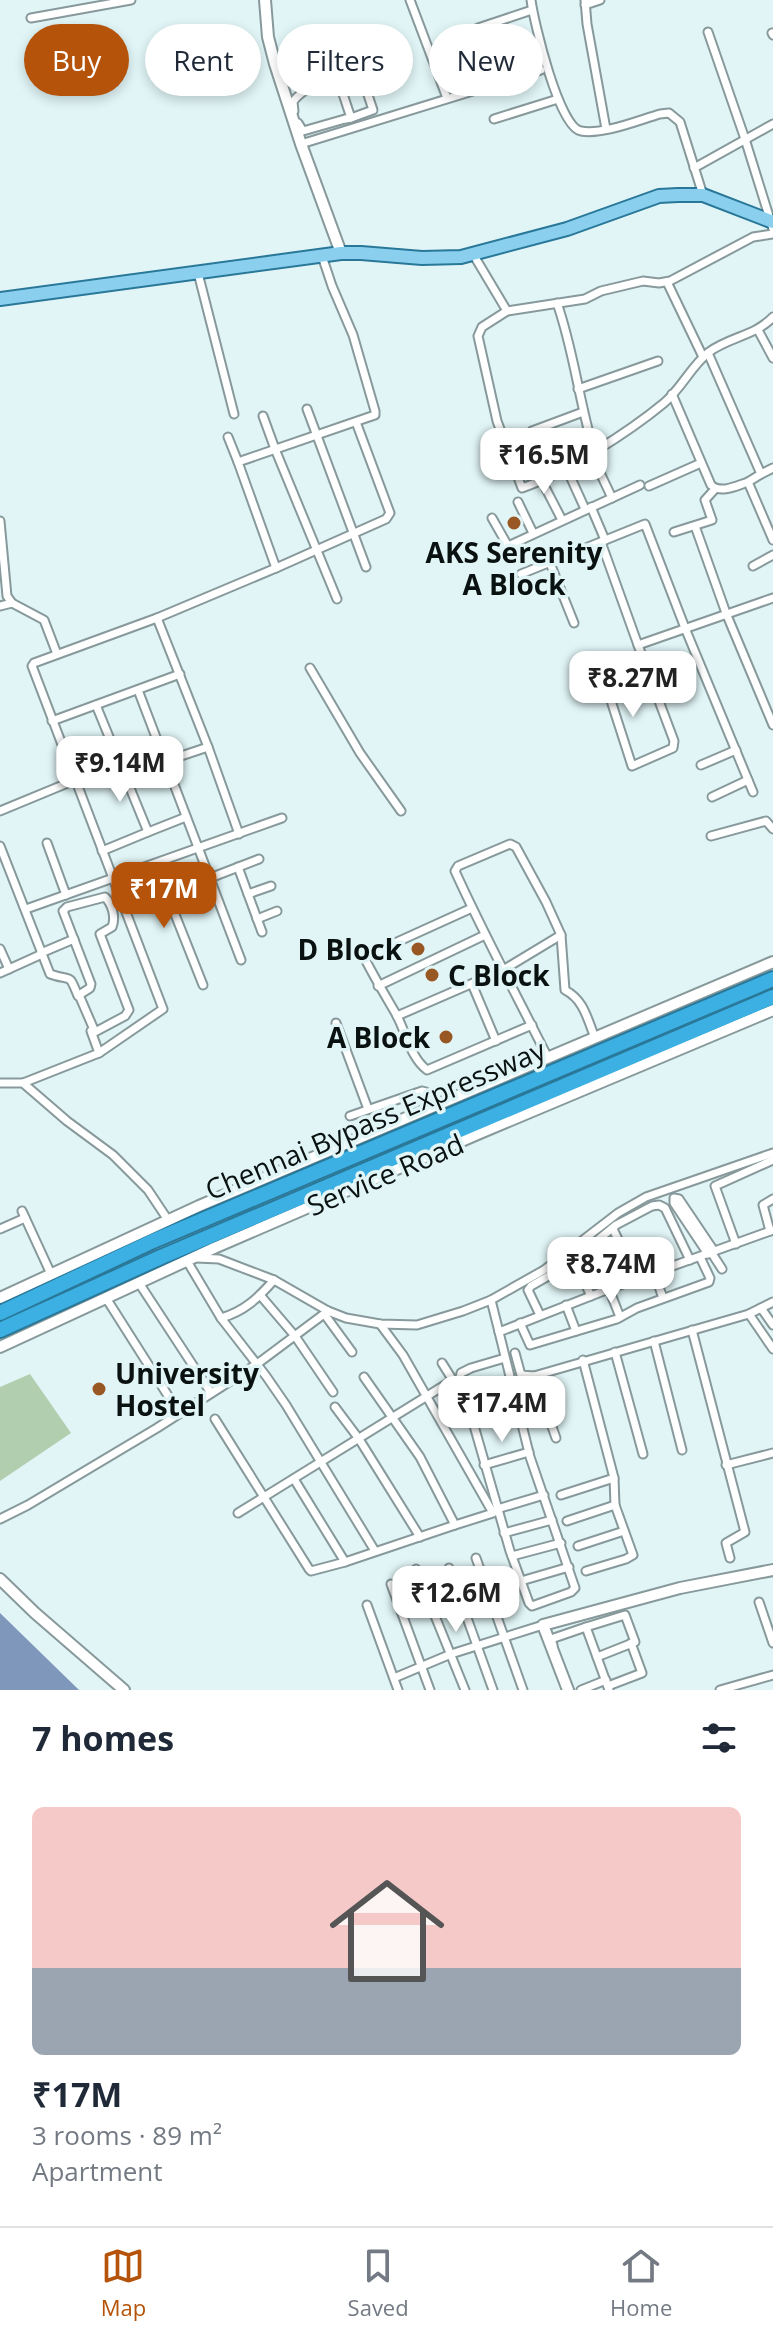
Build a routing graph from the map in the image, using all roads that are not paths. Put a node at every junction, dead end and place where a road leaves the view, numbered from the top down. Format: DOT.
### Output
graph roads {
  1 [pos="131,0"];
  2 [pos="265,0"];
  3 [pos="410,0"];
  4 [pos="531,0"];
  5 [pos="600,0"];
  6 [pos="585,2"];
  7 [pos="532,10"];
  8 [pos="31,18"];
  9 [pos="490,24"];
  10 [pos="708,32"];
  11 [pos="297,96"];
  12 [pos="342,96"];
  13 [pos="369,96"];
  14 [pos="454,96"];
  15 [pos="447,98"];
  16 [pos="558,99"];
  17 [pos="494,119"];
  18 [pos="348,121"];
  19 [pos="773,124"];
  20 [pos="606,129"];
  21 [pos="745,139"];
  22 [pos="301,144"];
  23 [pos="694,168"];
  24 [pos="703,195"];
  25 [pos="772,226"];
  26 [pos="341,253"];
  27 [pos="473,254"];
  28 [pos="322,256"];
  29 [pos="198,273"];
  30 [pos="667,282"];
  31 [pos="0,299"];
  32 [pos="557,303"];
  33 [pos="507,311"];
  34 [pos="773,317"];
  35 [pos="758,330"];
  36 [pos="706,355"];
  37 [pos="773,358"];
  38 [pos="658,361"];
  39 [pos="578,389"];
  40 [pos="672,394"];
  41 [pos="307,409"];
  42 [pos="583,412"];
  43 [pos="234,414"];
  44 [pos="263,416"];
  45 [pos="356,422"];
  46 [pos="532,431"];
  47 [pos="317,434"];
  48 [pos="228,437"];
  49 [pos="275,449"];
  50 [pos="594,456"];
  51 [pos="238,462"];
  52 [pos="701,463"];
  53 [pos="773,468"];
  54 [pos="761,474"];
  55 [pos="570,476"];
  56 [pos="748,482"];
  57 [pos="546,489"];
  58 [pos="715,489"];
  59 [pos="612,498"];
  60 [pos="518,502"];
  61 [pos="588,508"];
  62 [pos="492,518"];
  63 [pos="562,520"];
  64 [pos="0,521"];
  65 [pos="695,526"];
  66 [pos="355,532"];
  67 [pos="674,532"];
  68 [pos="533,533"];
  69 [pos="773,540"];
  70 [pos="603,541"];
  71 [pos="317,550"];
  72 [pos="773,555"];
  73 [pos="550,563"];
  74 [pos="753,566"];
  75 [pos="366,567"];
  76 [pos="276,568"];
  77 [pos="521,574"];
  78 [pos="773,598"];
  79 [pos="337,599"];
  80 [pos="12,603"];
  81 [pos="0,606"];
  82 [pos="726,613"];
  83 [pos="157,618"];
  84 [pos="574,623"];
  85 [pos="685,628"];
  86 [pos="638,645"];
  87 [pos="57,654"];
  88 [pos="310,668"];
  89 [pos="180,674"];
  90 [pos="605,682"];
  91 [pos="138,690"];
  92 [pos="96,705"];
  93 [pos="52,721"];
  94 [pos="773,725"];
  95 [pos="208,747"];
  96 [pos="736,750"];
  97 [pos="166,761"];
  98 [pos="701,765"];
  99 [pos="75,780"];
  100 [pos="748,780"];
  101 [pos="753,792"];
  102 [pos="712,797"];
  103 [pos="0,811"];
  104 [pos="401,811"];
  105 [pos="186,817"];
  106 [pos="282,818"];
  107 [pos="773,829"];
  108 [pos="148,832"];
  109 [pos="239,834"];
  110 [pos="711,836"];
  111 [pos="47,843"];
  112 [pos="0,846"];
  113 [pos="199,848"];
  114 [pos="102,851"];
  115 [pos="259,859"];
  116 [pos="155,864"];
  117 [pos="10,867"];
  118 [pos="238,867"];
  119 [pos="0,871"];
  120 [pos="112,878"];
  121 [pos="210,878"];
  122 [pos="271,886"];
  123 [pos="248,894"];
  124 [pos="66,895"];
  125 [pos="119,895"];
  126 [pos="108,900"];
  127 [pos="472,908"];
  128 [pos="26,909"];
  129 [pos="277,911"];
  130 [pos="257,919"];
  131 [pos="262,932"];
  132 [pos="485,935"];
  133 [pos="561,935"];
  134 [pos="74,939"];
  135 [pos="0,949"];
  136 [pos="42,954"];
  137 [pos="241,960"];
  138 [pos="773,962"];
  139 [pos="9,969"];
  140 [pos="503,970"];
  141 [pos="0,973"];
  142 [pos="773,979"];
  143 [pos="472,984"];
  144 [pos="203,985"];
  145 [pos="378,986"];
  146 [pos="773,997"];
  147 [pos="773,1010"];
  148 [pos="397,1016"];
  149 [pos="336,1023"];
  150 [pos="532,1025"];
  151 [pos="595,1038"];
  152 [pos="496,1041"];
  153 [pos="99,1053"];
  154 [pos="548,1058"];
  155 [pos="0,1083"];
  156 [pos="23,1083"];
  157 [pos="430,1108"];
  158 [pos="368,1109"];
  159 [pos="350,1116"];
  160 [pos="773,1153"];
  161 [pos="773,1160"];
  162 [pos="669,1189"];
  163 [pos="773,1199"];
  164 [pos="168,1220"];
  165 [pos="0,1229"];
  166 [pos="613,1229"];
  167 [pos="772,1230"];
  168 [pos="736,1244"];
  169 [pos="708,1253"];
  170 [pos="190,1259"];
  171 [pos="574,1260"];
  172 [pos="690,1260"];
  173 [pos="722,1269"];
  174 [pos="654,1273"];
  175 [pos="51,1274"];
  176 [pos="637,1279"];
  177 [pos="274,1280"];
  178 [pos="139,1283"];
  179 [pos="609,1289"];
  180 [pos="260,1295"];
  181 [pos="591,1296"];
  182 [pos="0,1298"];
  183 [pos="106,1298"];
  184 [pos="663,1298"];
  185 [pos="491,1300"];
  186 [pos="773,1302"];
  187 [pos="566,1305"];
  188 [pos="761,1308"];
  189 [pos="0,1313"];
  190 [pos="326,1313"];
  191 [pos="749,1314"];
  192 [pos="540,1315"];
  193 [pos="620,1317"];
  194 [pos="221,1318"];
  195 [pos="520,1323"];
  196 [pos="380,1324"];
  197 [pos="773,1325"];
  198 [pos="0,1330"];
  199 [pos="692,1330"];
  200 [pos="576,1331"];
  201 [pos="499,1332"];
  202 [pos="295,1336"];
  203 [pos="654,1341"];
  204 [pos="0,1347"];
  205 [pos="773,1349"];
  206 [pos="352,1352"];
  207 [pos="615,1352"];
  208 [pos="515,1353"];
  209 [pos="505,1358"];
  210 [pos="583,1360"];
  211 [pos="442,1363"];
  212 [pos="257,1364"];
  213 [pos="534,1376"];
  214 [pos="364,1377"];
  215 [pos="453,1380"];
  216 [pos="333,1392"];
  217 [pos="211,1393"];
  218 [pos="462,1395"];
  219 [pos="426,1397"];
  220 [pos="335,1407"];
  221 [pos="518,1408"];
  222 [pos="179,1413"];
  223 [pos="393,1417"];
  224 [pos="215,1419"];
  225 [pos="472,1420"];
  226 [pos="556,1438"];
  227 [pos="359,1439"];
  228 [pos="682,1450"];
  229 [pos="529,1452"];
  230 [pos="773,1453"];
  231 [pos="643,1454"];
  232 [pos="322,1463"];
  233 [pos="484,1465"];
  234 [pos="726,1465"];
  235 [pos="614,1478"];
  236 [pos="294,1479"];
  237 [pos="544,1495"];
  238 [pos="561,1495"];
  239 [pos="265,1497"];
  240 [pos="615,1505"];
  241 [pos="497,1509"];
  242 [pos="238,1513"];
  243 [pos="0,1519"];
  244 [pos="552,1520"];
  245 [pos="567,1521"];
  246 [pos="455,1525"];
  247 [pos="624,1531"];
  248 [pos="504,1533"];
  249 [pos="420,1537"];
  250 [pos="561,1543"];
  251 [pos="578,1546"];
  252 [pos="375,1551"];
  253 [pos="512,1556"];
  254 [pos="476,1558"];
  255 [pos="730,1558"];
  256 [pos="345,1562"];
  257 [pos="569,1567"];
  258 [pos="449,1568"];
  259 [pos="416,1569"];
  260 [pos="773,1570"];
  261 [pos="586,1571"];
  262 [pos="0,1579"];
  263 [pos="391,1584"];
  264 [pos="518,1584"];
  265 [pos="489,1595"];
  266 [pos="759,1602"];
  267 [pos="367,1605"];
  268 [pos="543,1625"];
  269 [pos="586,1627"];
  270 [pos="504,1636"];
  271 [pos="631,1643"];
  272 [pos="773,1643"];
  273 [pos="477,1645"];
  274 [pos="451,1654"];
  275 [pos="597,1657"];
  276 [pos="421,1667"];
  277 [pos="773,1675"];
  278 [pos="394,1678"];
  279 [pos="607,1685"];
  280 [pos="733,1688"];
  281 [pos="124,1690"];
  282 [pos="398,1690"];
  283 [pos="430,1690"];
  284 [pos="465,1690"];
  285 [pos="493,1690"];
  286 [pos="523,1690"];
  287 [pos="569,1690"];
  288 [pos="581,1690"];
  289 [pos="720,1690"];
  1 -- 8 [label="street"];
  2 -- 22 [label="street"];
  3 -- 15 [label="street"];
  4 -- 7 [label="street"];
  5 -- 6 [label="street"];
  6 -- 20 [label="street"];
  7 -- 9 [label="street"];
  7 -- 16 [label="street"];
  10 -- 21 [label="street"];
  11 -- 18 [label="street"];
  12 -- 18 [label="street"];
  13 -- 18 [label="street"];
  14 -- 15 [label="street"];
  15 -- 18 [label="street"];
  16 -- 17 [label="street"];
  16 -- 20 [label="street"];
  18 -- 22 [label="street"];
  19 -- 21 [label="street"];
  20 -- 23 [label="street"];
  21 -- 23 [label="street"];
  21 -- 25 [label="street"];
  22 -- 26 [label="street"];
  23 -- 24 [label="street"];
  24 -- 25 [label="main road"];
  24 -- 27 [label="main road"];
  25 -- 30 [label="street"];
  26 -- 27 [label="main road"];
  26 -- 28 [label="main road"];
  27 -- 33 [label="street"];
  28 -- 29 [label="main road"];
  28 -- 45 [label="street"];
  29 -- 31 [label="main road"];
  29 -- 43 [label="street"];
  30 -- 32 [label="street"];
  30 -- 36 [label="street"];
  32 -- 33 [label="street"];
  32 -- 39 [label="street"];
  33 -- 50 [label="street"];
  34 -- 35 [label="street"];
  35 -- 36 [label="street"];
  35 -- 37 [label="street"];
  36 -- 40 [label="street"];
  36 -- 54 [label="street"];
  38 -- 39 [label="street"];
  39 -- 42 [label="street"];
  40 -- 50 [label="street"];
  40 -- 52 [label="street"];
  41 -- 47 [label="street"];
  42 -- 46 [label="street"];
  42 -- 50 [label="street"];
  44 -- 49 [label="street"];
  45 -- 47 [label="street"];
  45 -- 66 [label="street"];
  47 -- 49 [label="street"];
  47 -- 66 [label="street"];
  48 -- 51 [label="street"];
  49 -- 51 [label="street"];
  49 -- 71 [label="street"];
  50 -- 59 [label="street"];
  51 -- 76 [label="street"];
  52 -- 58 [label="street"];
  52 -- 59 [label="street"];
  53 -- 54 [label="street"];
  54 -- 56 [label="street"];
  55 -- 61 [label="street"];
  56 -- 58 [label="street"];
  56 -- 69 [label="street"];
  57 -- 63 [label="street"];
  58 -- 65 [label="street"];
  59 -- 61 [label="street"];
  60 -- 68 [label="street"];
  61 -- 63 [label="street"];
  61 -- 70 [label="street"];
  62 -- 68 [label="street"];
  63 -- 68 [label="street"];
  64 -- 80 [label="street"];
  65 -- 67 [label="street"];
  65 -- 82 [label="street"];
  66 -- 71 [label="street"];
  66 -- 75 [label="street"];
  70 -- 73 [label="street"];
  70 -- 85 [label="street"];
  70 -- 86 [label="street"];
  71 -- 76 [label="street"];
  71 -- 79 [label="street"];
  72 -- 74 [label="street"];
  73 -- 77 [label="street"];
  73 -- 84 [label="street"];
  76 -- 83 [label="street"];
  78 -- 82 [label="street"];
  80 -- 81 [label="street"];
  80 -- 87 [label="street"];
  82 -- 85 [label="street"];
  82 -- 94 [label="street"];
  83 -- 87 [label="street"];
  83 -- 89 [label="street"];
  85 -- 86 [label="street"];
  85 -- 96 [label="street"];
  86 -- 90 [label="street"];
  87 -- 93 [label="street"];
  88 -- 104 [label="street"];
  89 -- 91 [label="street"];
  89 -- 95 [label="street"];
  91 -- 92 [label="street"];
  91 -- 97 [label="street"];
  92 -- 93 [label="street"];
  92 -- 108 [label="street"];
  93 -- 99 [label="street"];
  95 -- 97 [label="street"];
  95 -- 109 [label="street"];
  96 -- 98 [label="street"];
  96 -- 100 [label="street"];
  97 -- 105 [label="street"];
  99 -- 103 [label="street"];
  99 -- 114 [label="street"];
  100 -- 101 [label="street"];
  100 -- 102 [label="street"];
  105 -- 108 [label="street"];
  105 -- 113 [label="street"];
  106 -- 109 [label="street"];
  107 -- 110 [label="street"];
  108 -- 114 [label="street"];
  109 -- 113 [label="street"];
  111 -- 124 [label="street"];
  112 -- 117 [label="street"];
  113 -- 116 [label="street"];
  113 -- 121 [label="street"];
  114 -- 120 [label="street"];
  115 -- 118 [label="street"];
  116 -- 120 [label="street"];
  116 -- 144 [label="street"];
  117 -- 119 [label="street"];
  117 -- 128 [label="street"];
  118 -- 121 [label="street"];
  118 -- 123 [label="street"];
  120 -- 124 [label="street"];
  120 -- 125 [label="street"];
  121 -- 137 [label="street"];
  122 -- 123 [label="street"];
  123 -- 130 [label="street"];
  124 -- 128 [label="street"];
  125 -- 126 [label="street"];
  125 -- 153 [label="street"];
  126 -- 134 [label="street"];
  126 -- 134 [label="street"];
  127 -- 132 [label="street"];
  127 -- 133 [label="street"];
  127 -- 145 [label="street"];
  128 -- 136 [label="street"];
  129 -- 130 [label="street"];
  130 -- 131 [label="street"];
  132 -- 140 [label="street"];
  132 -- 145 [label="street"];
  133 -- 140 [label="street"];
  133 -- 151 [label="street"];
  134 -- 136 [label="street"];
  135 -- 139 [label="street"];
  136 -- 139 [label="street"];
  136 -- 153 [label="street"];
  138 -- 151 [label="street"];
  139 -- 141 [label="street"];
  140 -- 143 [label="street"];
  140 -- 150 [label="street"];
  142 -- 189 [label="highway, Chennai Bypass Expressway"];
  143 -- 148 [label="street"];
  143 -- 152 [label="street"];
  145 -- 148 [label="street"];
  146 -- 198 [label="highway, Chennai Bypass Expressway"];
  147 -- 170 [label="street, Service Road"];
  148 -- 152 [label="street"];
  149 -- 158 [label="street"];
  150 -- 152 [label="street"];
  150 -- 154 [label="street"];
  151 -- 154 [label="street"];
  153 -- 156 [label="street"];
  154 -- 157 [label="street"];
  155 -- 156 [label="street"];
  156 -- 164 [label="street"];
  157 -- 158 [label="street"];
  157 -- 164 [label="street"];
  158 -- 159 [label="street"];
  160 -- 162 [label="street"];
  161 -- 168 [label="street"];
  162 -- 169 [label="street"];
  162 -- 185 [label="street"];
  163 -- 167 [label="street"];
  164 -- 175 [label="street"];
  165 -- 175 [label="street"];
  166 -- 171 [label="street"];
  166 -- 172 [label="street"];
  166 -- 176 [label="street"];
  167 -- 168 [label="street"];
  168 -- 169 [label="street"];
  169 -- 172 [label="street"];
  169 -- 173 [label="street"];
  169 -- 184 [label="street"];
  170 -- 177 [label="street"];
  170 -- 178 [label="street, Service Road"];
  170 -- 194 [label="street"];
  171 -- 181 [label="street"];
  171 -- 192 [label="street"];
  172 -- 174 [label="street"];
  174 -- 176 [label="street"];
  174 -- 184 [label="street"];
  175 -- 182 [label="street"];
  176 -- 179 [label="street"];
  177 -- 180 [label="street"];
  177 -- 190 [label="street"];
  178 -- 183 [label="street, Service Road"];
  178 -- 217 [label="street"];
  179 -- 181 [label="street"];
  179 -- 193 [label="street"];
  180 -- 194 [label="street"];
  180 -- 202 [label="street"];
  181 -- 187 [label="street"];
  183 -- 204 [label="street, Service Road"];
  183 -- 222 [label="street"];
  184 -- 193 [label="street"];
  185 -- 196 [label="street"];
  185 -- 201 [label="street"];
  186 -- 188 [label="street"];
  187 -- 192 [label="street"];
  187 -- 200 [label="street"];
  188 -- 191 [label="street"];
  188 -- 197 [label="street"];
  190 -- 196 [label="street"];
  190 -- 202 [label="street"];
  190 -- 206 [label="street"];
  191 -- 199 [label="street"];
  191 -- 205 [label="street"];
  192 -- 195 [label="street"];
  193 -- 200 [label="street"];
  194 -- 212 [label="street"];
  195 -- 200 [label="street"];
  195 -- 201 [label="street"];
  196 -- 219 [label="street"];
  199 -- 203 [label="street"];
  199 -- 234 [label="street"];
  201 -- 209 [label="street"];
  202 -- 212 [label="street"];
  202 -- 216 [label="street"];
  203 -- 207 [label="street"];
  203 -- 228 [label="street"];
  207 -- 210 [label="street"];
  207 -- 231 [label="street"];
  208 -- 213 [label="street"];
  209 -- 221 [label="street"];
  209 -- 225 [label="street"];
  210 -- 213 [label="street"];
  210 -- 235 [label="street"];
  211 -- 215 [label="street"];
  212 -- 217 [label="street"];
  212 -- 232 [label="street"];
  213 -- 226 [label="street"];
  214 -- 223 [label="street"];
  215 -- 218 [label="street"];
  215 -- 219 [label="street"];
  217 -- 222 [label="street"];
  219 -- 223 [label="street"];
  219 -- 246 [label="street"];
  220 -- 227 [label="street"];
  221 -- 225 [label="street"];
  221 -- 229 [label="street"];
  222 -- 243 [label="street"];
  223 -- 227 [label="street"];
  223 -- 246 [label="street"];
  224 -- 239 [label="street"];
  225 -- 233 [label="street"];
  227 -- 232 [label="street"];
  227 -- 249 [label="street"];
  229 -- 233 [label="street"];
  229 -- 237 [label="street"];
  230 -- 234 [label="street"];
  232 -- 236 [label="street"];
  232 -- 252 [label="street"];
  233 -- 241 [label="street"];
  234 -- 255 [label="street"];
  235 -- 238 [label="street"];
  235 -- 240 [label="street"];
  236 -- 239 [label="street"];
  236 -- 256 [label="street"];
  237 -- 241 [label="street"];
  237 -- 244 [label="street"];
  239 -- 242 [label="street"];
  239 -- 256 [label="street"];
  240 -- 245 [label="street"];
  240 -- 247 [label="street"];
  241 -- 248 [label="street"];
  244 -- 248 [label="street"];
  244 -- 250 [label="street"];
  246 -- 249 [label="street"];
  247 -- 251 [label="street"];
  247 -- 261 [label="street"];
  248 -- 253 [label="street"];
  249 -- 252 [label="street"];
  250 -- 253 [label="street"];
  250 -- 257 [label="street"];
  252 -- 256 [label="street"];
  253 -- 264 [label="street"];
  254 -- 265 [label="street"];
  257 -- 264 [label="street"];
  257 -- 264 [label="street"];
  258 -- 273 [label="street"];
  259 -- 274 [label="street"];
  260 -- 268 [label="street"];
  262 -- 281 [label="street"];
  263 -- 276 [label="street"];
  264 -- 265 [label="street"];
  265 -- 270 [label="street"];
  266 -- 272 [label="street"];
  267 -- 278 [label="street"];
  268 -- 270 [label="street"];
  268 -- 287 [label="street"];
  269 -- 271 [label="street"];
  269 -- 275 [label="street"];
  269 -- 287 [label="street"];
  270 -- 273 [label="street"];
  270 -- 286 [label="street"];
  271 -- 275 [label="street"];
  271 -- 279 [label="street"];
  273 -- 274 [label="street"];
  273 -- 285 [label="street"];
  274 -- 276 [label="street"];
  274 -- 284 [label="street"];
  275 -- 279 [label="street"];
  276 -- 278 [label="street"];
  276 -- 283 [label="street"];
  277 -- 280 [label="street"];
  278 -- 282 [label="street"];
  279 -- 288 [label="street"];
  280 -- 289 [label="street"];
}
